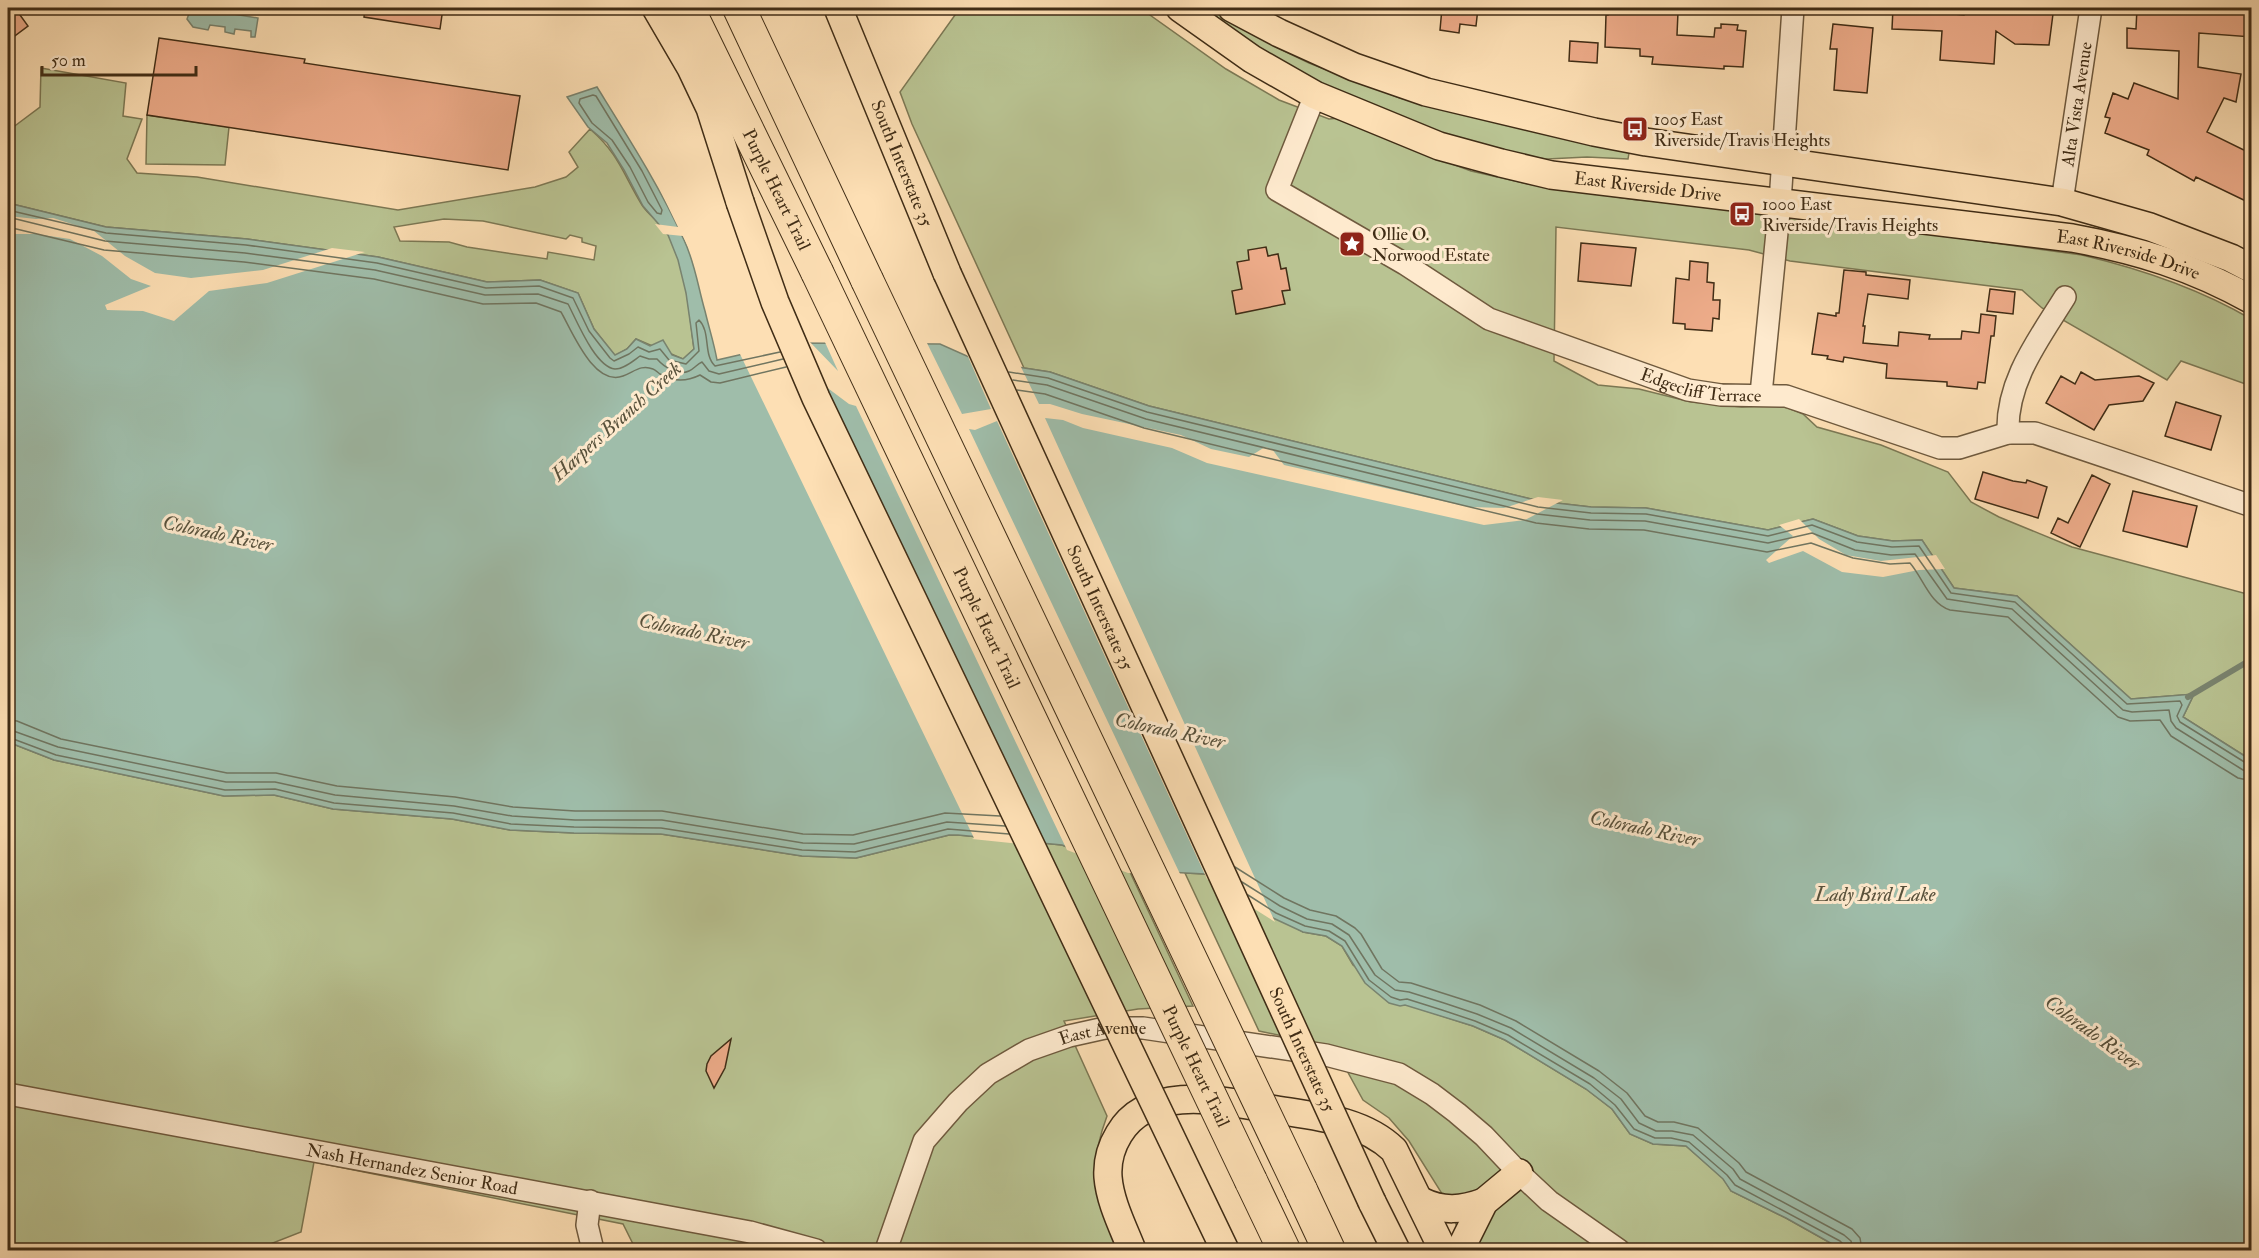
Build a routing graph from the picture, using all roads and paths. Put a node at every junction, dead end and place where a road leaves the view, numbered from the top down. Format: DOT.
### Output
graph roads {
  1 [pos="656,8"];
  2 [pos="688,8"];
  3 [pos="739,8"];
  4 [pos="838,8"];
  5 [pos="855,8"];
  6 [pos="1180,8"];
  7 [pos="1232,8"];
  8 [pos="1793,8"];
  9 [pos="2091,8"];
  10 [pos="857,55"];
  11 [pos="1315,95"];
  12 [pos="1782,161"];
  13 [pos="1780,202"];
  14 [pos="2062,202"];
  15 [pos="2252,269"];
  16 [pos="2065,297"];
  17 [pos="2252,300"];
  18 [pos="1761,394"];
  19 [pos="2008,433"];
  20 [pos="2252,506"];
  21 [pos="8,1094"];
  22 [pos="1519,1173"];
  23 [pos="590,1201"];
  24 [pos="1421,1201"];
  25 [pos="1484,1202"];
  26 [pos="593,1251"];
  27 [pos="816,1251"];
  28 [pos="886,1251"];
  29 [pos="1132,1251"];
  30 [pos="1225,1251"];
  31 [pos="1284,1251"];
  32 [pos="1329,1251"];
  33 [pos="1396,1251"];
  34 [pos="1443,1251"];
  35 [pos="1460,1251"];
  36 [pos="1619,1251"];
  1 -- 30 [label="main road, bridge"];
  2 -- 31 [label="highway, Purple Heart Trail, bridge"];
  3 -- 32 [label="highway, bridge"];
  4 -- 10 [label="main road, South Interstate 35"];
  5 -- 10 [label="main road"];
  6 -- 11 [label="main road, East Riverside Drive"];
  7 -- 12 [label="main road, East Riverside Drive"];
  8 -- 12 [label="street"];
  9 -- 14 [label="street, Alta Vista Avenue"];
  10 -- 33 [label="main road, South Interstate 35, bridge"];
  11 -- 13 [label="main road, East Riverside Drive"];
  11 -- 18 [label="street, Edgecliff Terrace"];
  12 -- 13 [label="street"];
  12 -- 14 [label="main road, East Riverside Drive"];
  13 -- 17 [label="main road, East Riverside Drive"];
  13 -- 18 [label="street"];
  14 -- 15 [label="main road, East Riverside Drive"];
  16 -- 19 [label="street"];
  18 -- 19 [label="street, Edgecliff Terrace"];
  19 -- 20 [label="street, Edgecliff Terrace"];
  21 -- 23 [label="street, Nash Hernandez Senior Road"];
  22 -- 25 [label="main road"];
  22 -- 28 [label="street, East Avenue"];
  22 -- 36 [label="street, East Avenue"];
  23 -- 26 [label="street"];
  23 -- 27 [label="street, Nash Hernandez Senior Road"];
  24 -- 25 [label="main road"];
  24 -- 29 [label="main road"];
  24 -- 34 [label="main road"];
  25 -- 35 [label="main road"];
}
